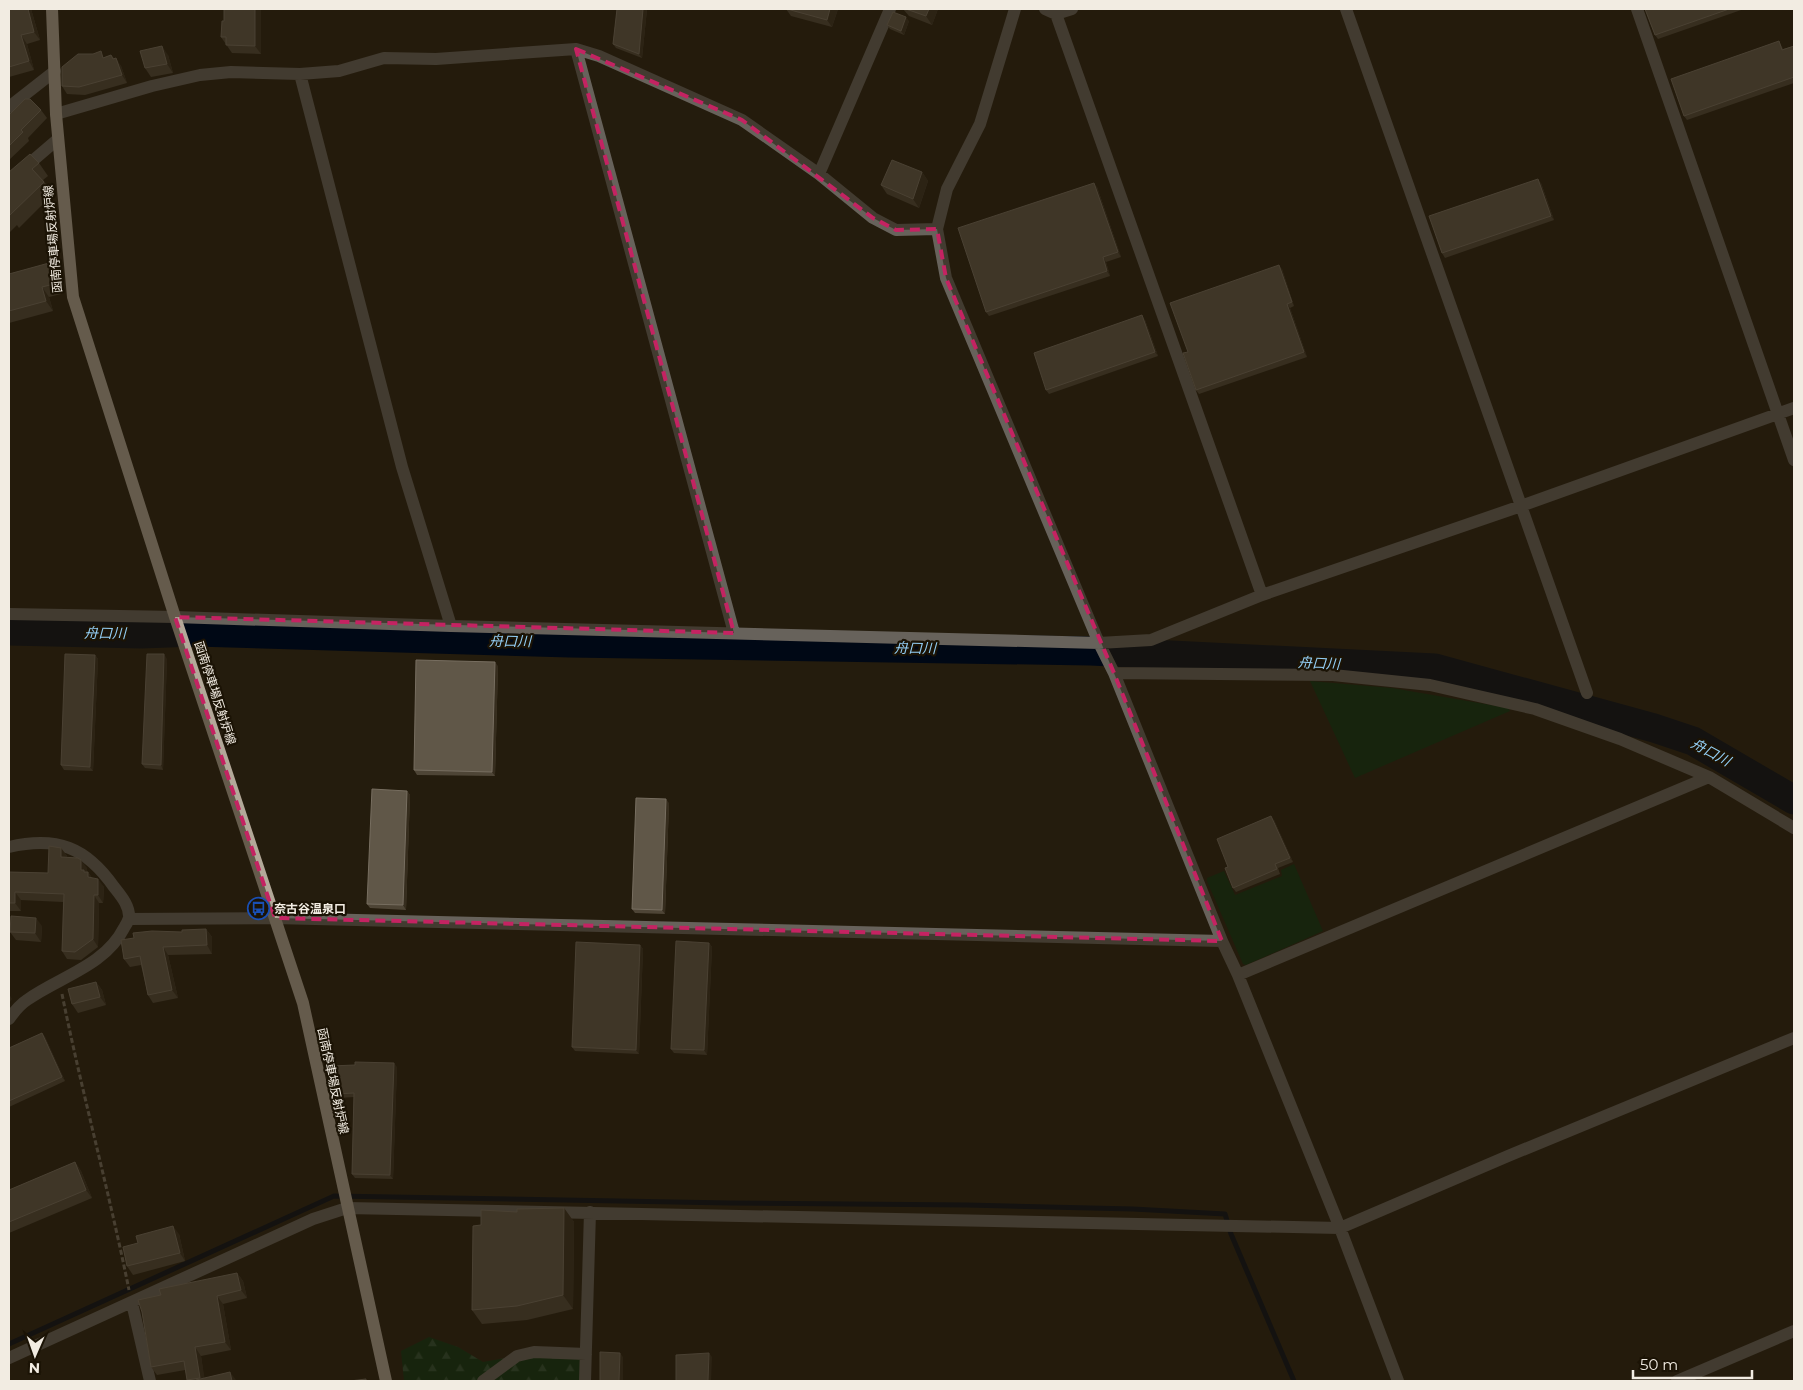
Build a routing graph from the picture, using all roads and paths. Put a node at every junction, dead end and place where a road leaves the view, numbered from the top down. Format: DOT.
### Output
graph roads {
  1 [pos="52,9"];
  2 [pos="890,9"];
  3 [pos="1015,9"];
  4 [pos="1072,9"];
  5 [pos="1346,9"];
  6 [pos="1637,9"];
  7 [pos="1050,12"];
  8 [pos="576,49"];
  9 [pos="55,71"];
  10 [pos="300,74"];
  11 [pos="9,107"];
  12 [pos="56,114"];
  13 [pos="58,139"];
  14 [pos="819,174"];
  15 [pos="9,181"];
  16 [pos="937,228"];
  17 [pos="1794,408"];
  18 [pos="1778,414"];
  19 [pos="1794,460"];
  20 [pos="1521,506"];
  21 [pos="1262,595"];
  22 [pos="9,614"];
  23 [pos="177,621"];
  24 [pos="451,626"];
  25 [pos="734,633"];
  26 [pos="1099,643"];
  27 [pos="1114,673"];
  28 [pos="1587,693"];
  29 [pos="1709,777"];
  30 [pos="1794,828"];
  31 [pos="9,847"];
  32 [pos="275,918"];
  33 [pos="129,919"];
  34 [pos="1222,941"];
  35 [pos="1238,975"];
  36 [pos="59,980"];
  37 [pos="9,1019"];
  38 [pos="1794,1038"];
  39 [pos="346,1206"];
  40 [pos="590,1212"];
  41 [pos="1340,1228"];
  42 [pos="132,1303"];
  43 [pos="1794,1332"];
  44 [pos="586,1354"];
  45 [pos="9,1358"];
  46 [pos="150,1381"];
  47 [pos="386,1381"];
  48 [pos="483,1381"];
  49 [pos="585,1381"];
  50 [pos="1398,1381"];
  51 [pos="1677,1381"];
  1 -- 9 [label="main road, 函南停車場反射炉線"];
  2 -- 14 [label="street"];
  3 -- 16 [label="street"];
  4 -- 7 [label="street"];
  5 -- 20 [label="street"];
  6 -- 18 [label="street"];
  7 -- 21 [label="street"];
  8 -- 10 [label="street"];
  8 -- 14 [label="street"];
  8 -- 25 [label="street"];
  9 -- 11 [label="street"];
  9 -- 12 [label="main road, 函南停車場反射炉線"];
  10 -- 12 [label="street"];
  10 -- 24 [label="street"];
  12 -- 13 [label="main road, 函南停車場反射炉線"];
  13 -- 15 [label="street"];
  13 -- 23 [label="main road, 函南停車場反射炉線"];
  14 -- 16 [label="street"];
  16 -- 26 [label="street"];
  17 -- 18 [label="street"];
  18 -- 19 [label="street"];
  18 -- 20 [label="street"];
  20 -- 21 [label="street"];
  20 -- 28 [label="street"];
  21 -- 26 [label="street"];
  22 -- 23 [label="street"];
  23 -- 24 [label="street"];
  23 -- 32 [label="main road, 函南停車場反射炉線"];
  24 -- 25 [label="street"];
  25 -- 26 [label="street"];
  26 -- 27 [label="street"];
  27 -- 29 [label="street"];
  27 -- 34 [label="street"];
  29 -- 30 [label="street"];
  29 -- 35 [label="street"];
  31 -- 33 [label="street"];
  32 -- 33 [label="street"];
  32 -- 34 [label="street"];
  32 -- 39 [label="main road, 函南停車場反射炉線"];
  33 -- 36 [label="street"];
  34 -- 35 [label="street"];
  35 -- 41 [label="street"];
  36 -- 37 [label="street"];
  36 -- 42 [label="path"];
  38 -- 41 [label="street"];
  39 -- 40 [label="street"];
  39 -- 42 [label="street"];
  39 -- 47 [label="main road, 函南停車場反射炉線"];
  40 -- 41 [label="street"];
  40 -- 44 [label="street"];
  41 -- 50 [label="street"];
  42 -- 45 [label="street"];
  42 -- 46 [label="street"];
  43 -- 51 [label="street"];
  44 -- 48 [label="street"];
  44 -- 49 [label="street"];
}
